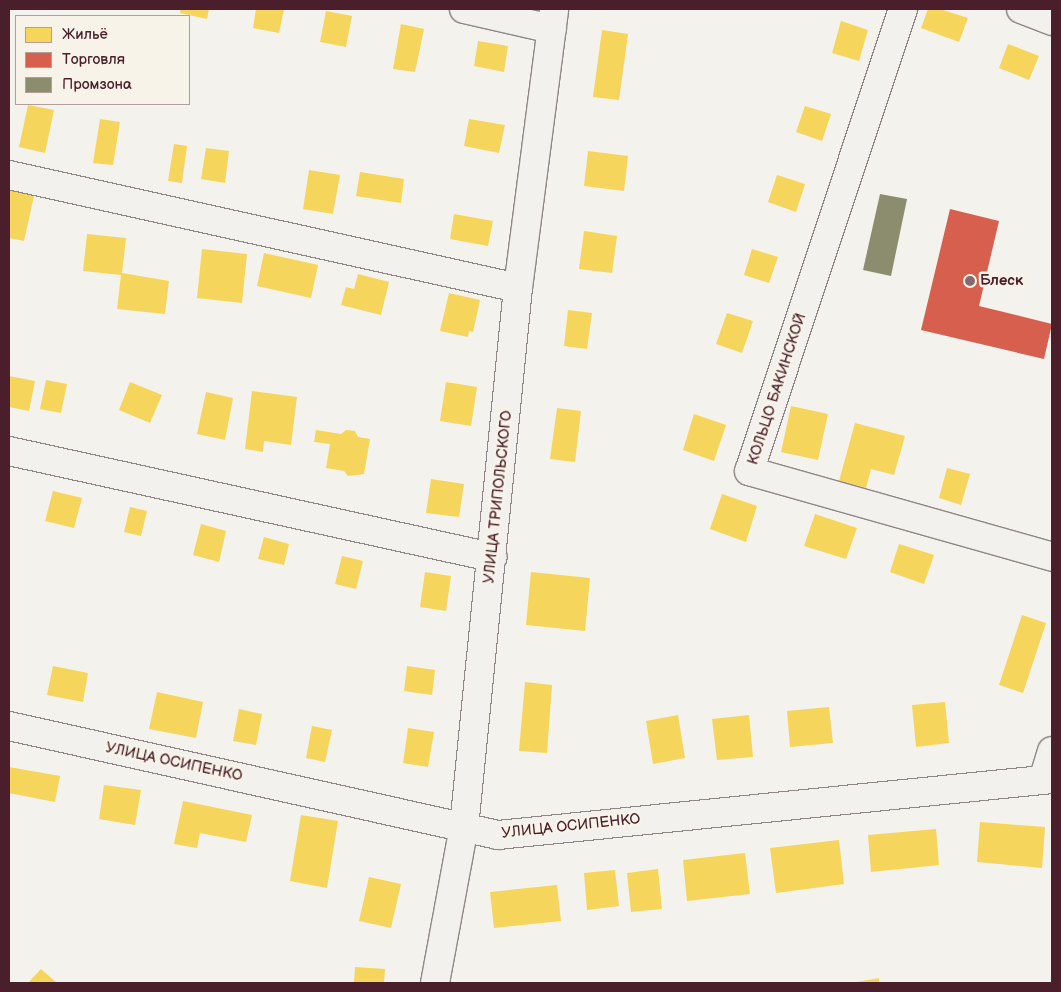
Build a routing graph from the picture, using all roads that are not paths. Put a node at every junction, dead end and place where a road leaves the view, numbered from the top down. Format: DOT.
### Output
graph roads {
  1 [pos="464,9"];
  2 [pos="903,9"];
  3 [pos="1022,9"];
  4 [pos="553,19"];
  5 [pos="1052,21"];
  6 [pos="9,175"];
  7 [pos="518,288"];
  8 [pos="9,451"];
  9 [pos="493,557"];
  10 [pos="1052,557"];
  11 [pos="9,726"];
  12 [pos="1052,751"];
  13 [pos="1048,778"];
  14 [pos="464,828"];
  15 [pos="435,983"];
  1 -- 4 [label="street"];
  2 -- 10 [label="street, КОЛЬЦО БАКИНСКОЙ"];
  3 -- 5 [label="street"];
  4 -- 7 [label="street, УЛИЦА ТРИПОЛЬСКОГО"];
  6 -- 7 [label="street"];
  7 -- 9 [label="street, УЛИЦА ТРИПОЛЬСКОГО"];
  8 -- 9 [label="street"];
  9 -- 14 [label="street, УЛИЦА ТРИПОЛЬСКОГО"];
  11 -- 14 [label="street, УЛИЦА ОСИПЕНКО"];
  12 -- 13 [label="street"];
  13 -- 14 [label="street, УЛИЦА ОСИПЕНКО"];
  14 -- 15 [label="street, УЛИЦА ТРИПОЛЬСКОГО"];
}
